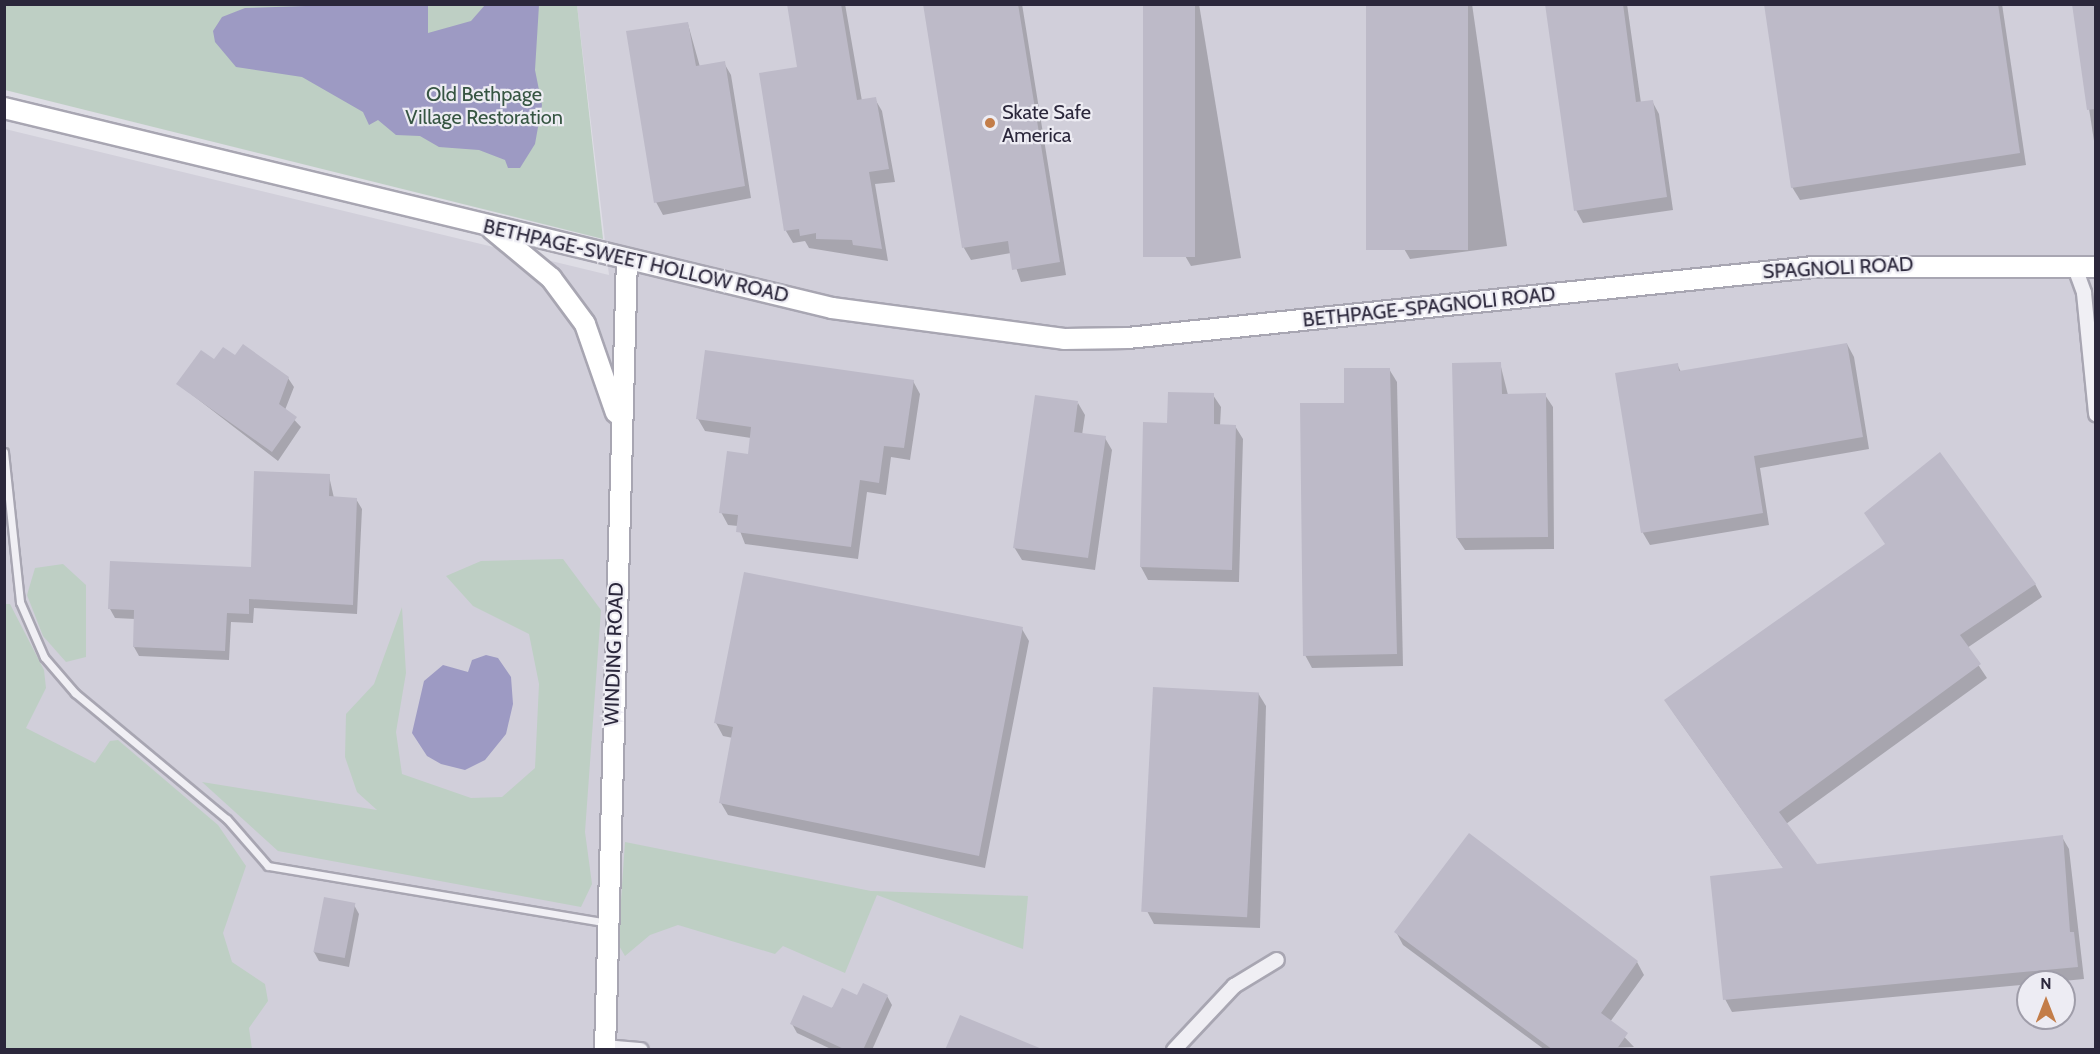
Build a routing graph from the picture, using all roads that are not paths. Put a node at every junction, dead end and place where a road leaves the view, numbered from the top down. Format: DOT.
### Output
graph roads {
  1 [pos="6,108"];
  2 [pos="488,225"];
  3 [pos="627,259"];
  4 [pos="2074,266"];
  5 [pos="2096,267"];
  6 [pos="1581,291"];
  7 [pos="1276,323"];
  8 [pos="2096,414"];
  9 [pos="621,429"];
  10 [pos="4,452"];
  11 [pos="607,923"];
  12 [pos="1277,960"];
  13 [pos="605,1048"];
  14 [pos="641,1050"];
  15 [pos="1174,1050"];
  1 -- 2 [label="main road, BETHPAGE-SWEET HOLLOW ROAD"];
  2 -- 3 [label="main road, BETHPAGE-SWEET HOLLOW ROAD"];
  2 -- 9 [label="main road"];
  3 -- 7 [label="main road, BETHPAGE-SWEET HOLLOW ROAD"];
  3 -- 9 [label="main road, WINDING ROAD"];
  4 -- 5 [label="main road, SPAGNOLI ROAD"];
  4 -- 6 [label="main road, SPAGNOLI ROAD"];
  4 -- 8 [label="street"];
  6 -- 7 [label="main road, BETHPAGE-SPAGNOLI ROAD"];
  9 -- 11 [label="main road, WINDING ROAD"];
  10 -- 11 [label="lane"];
  11 -- 13 [label="main road, WINDING ROAD"];
  12 -- 15 [label="street"];
  13 -- 14 [label="street"];
}
